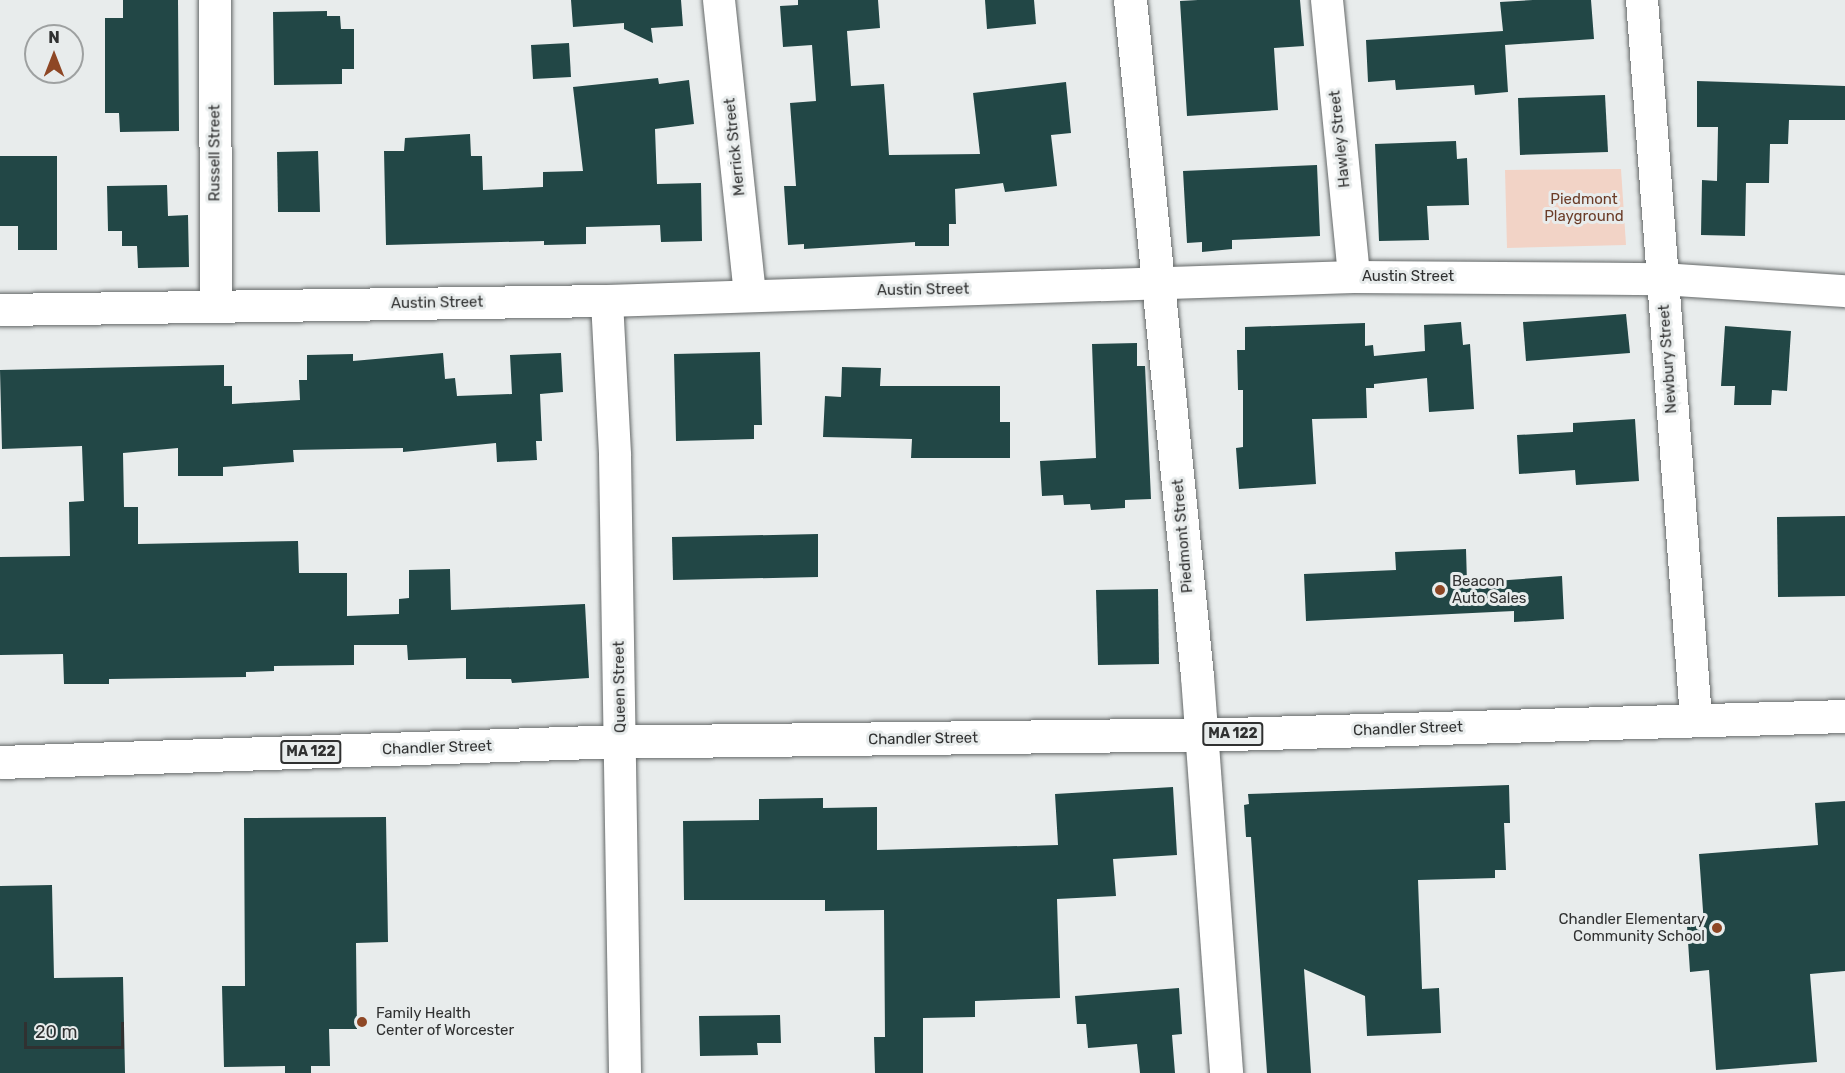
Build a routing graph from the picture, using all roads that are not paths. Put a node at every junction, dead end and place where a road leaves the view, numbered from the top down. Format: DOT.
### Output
graph roads {
  1 [pos="215,0"];
  2 [pos="719,0"];
  3 [pos="1130,0"];
  4 [pos="1327,0"];
  5 [pos="1642,0"];
  6 [pos="1354,277"];
  7 [pos="1662,279"];
  8 [pos="1161,286"];
  9 [pos="1845,291"];
  10 [pos="750,294"];
  11 [pos="607,301"];
  12 [pos="216,306"];
  13 [pos="0,310"];
  14 [pos="1845,716"];
  15 [pos="1696,718"];
  16 [pos="1200,734"];
  17 [pos="621,741"];
  18 [pos="0,762"];
  19 [pos="625,1073"];
  20 [pos="1226,1073"];
  1 -- 12 [label="street, Russell Street"];
  2 -- 10 [label="street, Merrick Street"];
  3 -- 8 [label="main road, Piedmont Street"];
  4 -- 6 [label="street, Hawley Street"];
  5 -- 7 [label="street, Newbury Street"];
  6 -- 7 [label="street, Austin Street"];
  6 -- 8 [label="street, Austin Street"];
  7 -- 9 [label="street, Austin Street"];
  7 -- 15 [label="street, Newbury Street"];
  8 -- 10 [label="street, Austin Street"];
  8 -- 16 [label="main road, Piedmont Street"];
  10 -- 11 [label="street, Austin Street"];
  11 -- 12 [label="street, Austin Street"];
  11 -- 17 [label="street, Queen Street"];
  12 -- 13 [label="street, Austin Street"];
  14 -- 15 [label="main road, Chandler Street / MA 122"];
  15 -- 16 [label="main road, Chandler Street / MA 122"];
  16 -- 17 [label="main road, Chandler Street / MA 122"];
  16 -- 20 [label="main road, Piedmont Street"];
  17 -- 18 [label="main road, Chandler Street / MA 122"];
  17 -- 19 [label="street, Queen Street"];
}
